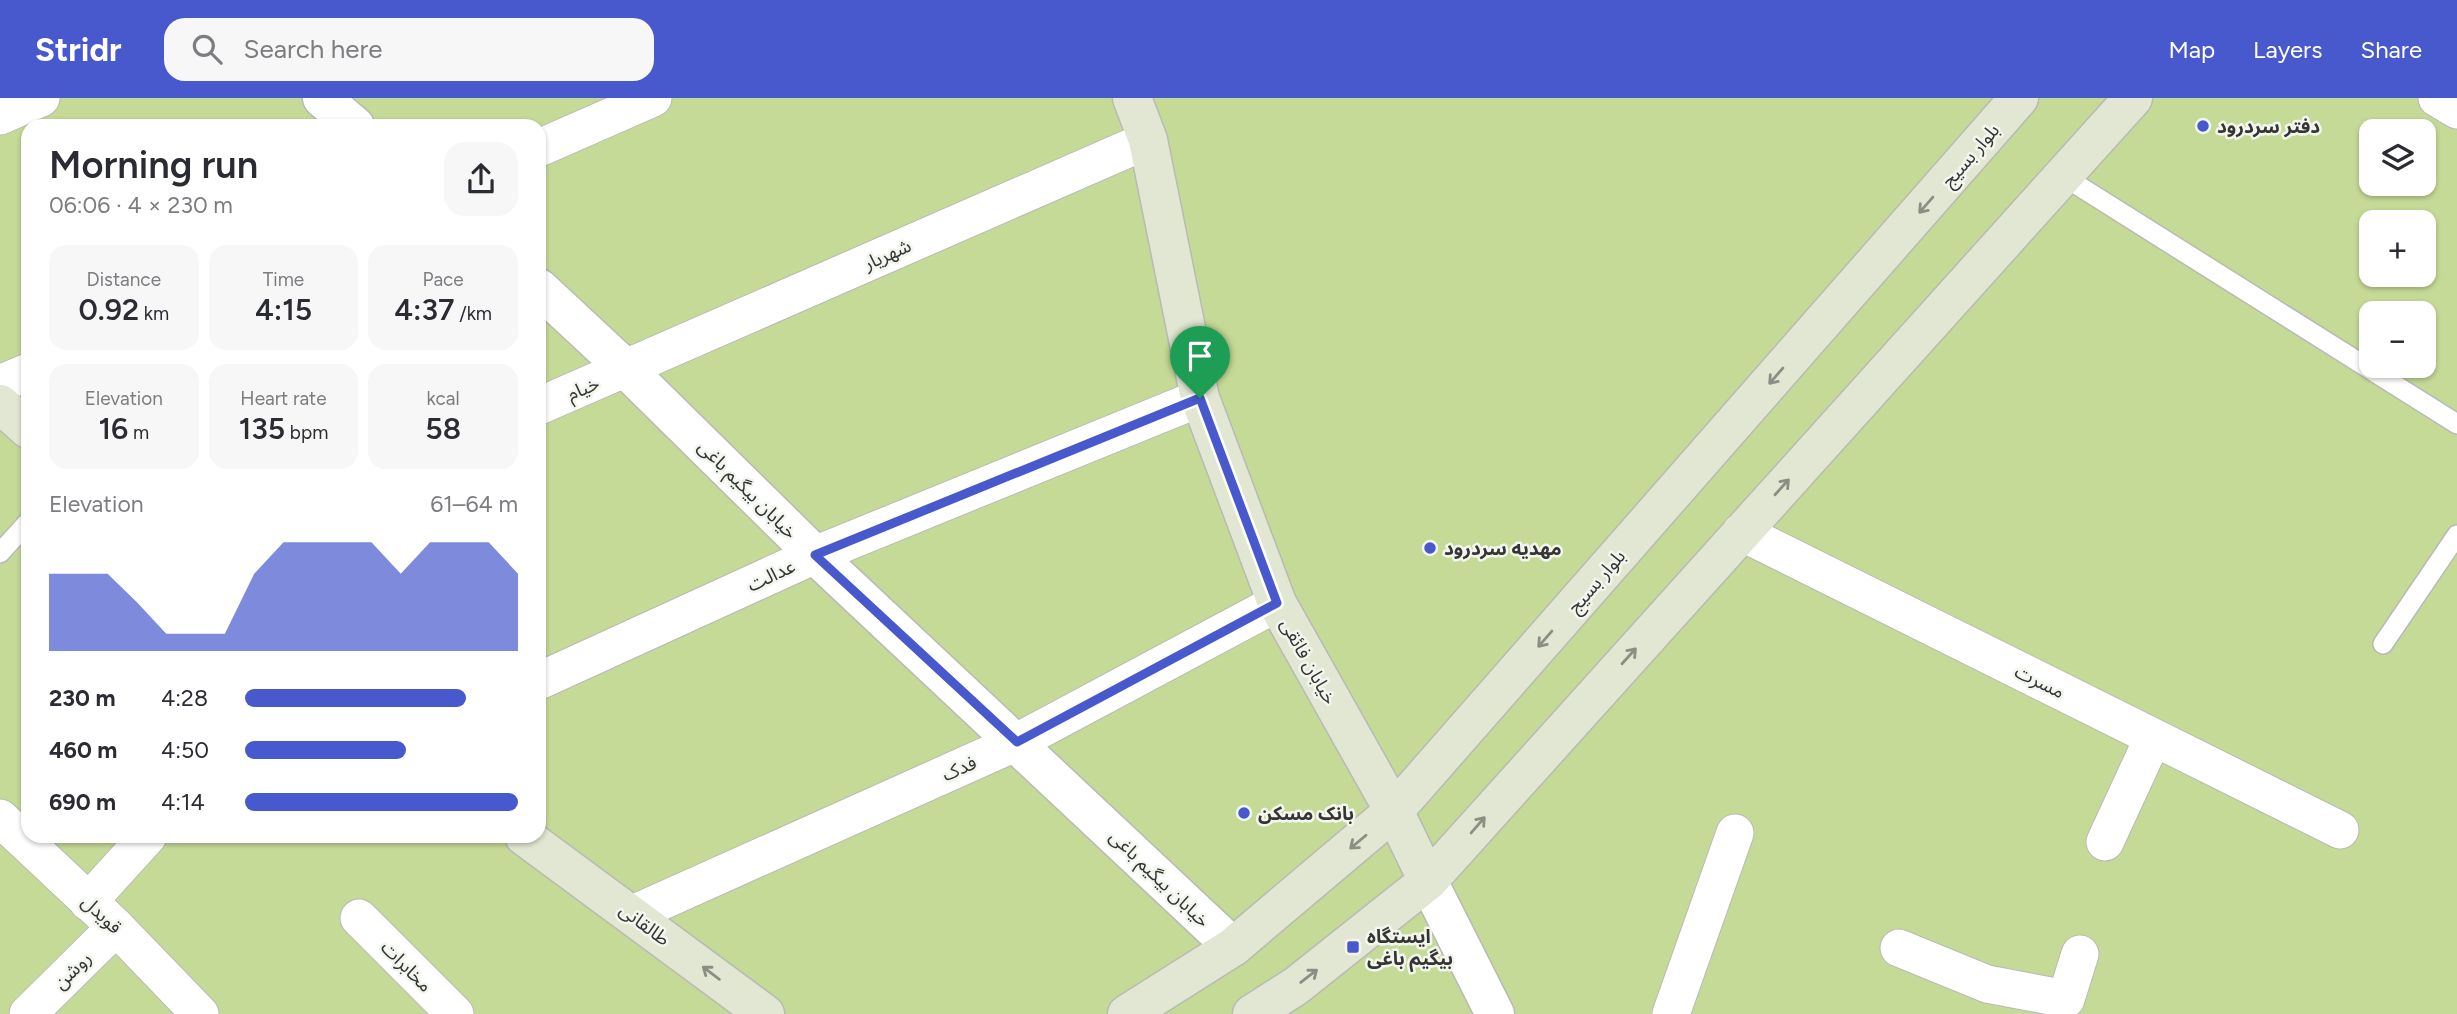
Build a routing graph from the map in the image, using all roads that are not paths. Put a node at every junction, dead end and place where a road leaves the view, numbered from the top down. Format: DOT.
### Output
graph roads {
  1 [pos="41,98"];
  2 [pos="322,98"];
  3 [pos="653,98"];
  4 [pos="1132,98"];
  5 [pos="2019,98"];
  6 [pos="2133,98"];
  7 [pos="2437,98"];
  8 [pos="2457,110"];
  9 [pos="0,116"];
  10 [pos="347,119"];
  11 [pos="1147,139"];
  12 [pos="546,145"];
  13 [pos="2063,176"];
  14 [pos="546,295"];
  15 [pos="626,369"];
  16 [pos="21,375"];
  17 [pos="0,384"];
  18 [pos="1200,398"];
  19 [pos="546,403"];
  20 [pos="0,404"];
  21 [pos="21,423"];
  22 [pos="2457,424"];
  23 [pos="21,530"];
  24 [pos="1741,532"];
  25 [pos="2457,534"];
  26 [pos="0,553"];
  27 [pos="815,555"];
  28 [pos="1277,603"];
  29 [pos="2383,644"];
  30 [pos="546,678"];
  31 [pos="2153,738"];
  32 [pos="1017,742"];
  33 [pos="1394,811"];
  34 [pos="0,818"];
  35 [pos="2340,830"];
  36 [pos="1735,833"];
  37 [pos="21,838"];
  38 [pos="2105,842"];
  39 [pos="26,843"];
  40 [pos="142,843"];
  41 [pos="534,843"];
  42 [pos="1428,881"];
  43 [pos="88,902"];
  44 [pos="633,914"];
  45 [pos="359,918"];
  46 [pos="116,927"];
  47 [pos="1233,947"];
  48 [pos="1899,948"];
  49 [pos="2080,954"];
  50 [pos="1982,999"];
  51 [pos="28,1014"];
  52 [pos="200,1014"];
  53 [pos="455,1014"];
  54 [pos="765,1014"];
  55 [pos="1127,1014"];
  56 [pos="1252,1014"];
  57 [pos="1495,1014"];
  58 [pos="1671,1014"];
  1 -- 9 [label="street"];
  2 -- 10 [label="street"];
  3 -- 12 [label="street"];
  4 -- 11 [label="main road, خیابان فائقی"];
  5 -- 33 [label="main road, بلوار بسیج, one-way"];
  6 -- 13 [label="main road"];
  7 -- 8 [label="street"];
  11 -- 15 [label="street, شهریار"];
  11 -- 18 [label="main road, خیابان فائقی"];
  13 -- 22 [label="lane"];
  24 -- 13 [label="main road, one-way"];
  14 -- 15 [label="street, خیابان بیگیم باغی"];
  15 -- 19 [label="street, خیام"];
  15 -- 27 [label="street, خیابان بیگیم باغی"];
  16 -- 17 [label="street"];
  18 -- 27 [label="street, عدالت"];
  18 -- 28 [label="main road, خیابان فائقی"];
  20 -- 21 [label="main road"];
  23 -- 26 [label="lane"];
  24 -- 31 [label="street, مسرت"];
  42 -- 24 [label="main road, one-way"];
  25 -- 29 [label="lane"];
  27 -- 30 [label="street, عدالت"];
  27 -- 32 [label="street, خیابان بیگیم باغی"];
  28 -- 32 [label="street, فدک"];
  28 -- 33 [label="main road, خیابان فائقی"];
  31 -- 35 [label="street, مسرت"];
  31 -- 38 [label="street"];
  32 -- 44 [label="street, فدک"];
  32 -- 47 [label="street, خیابان بیگیم باغی"];
  33 -- 42 [label="main road, خیابان فائقی"];
  33 -- 47 [label="main road, بلوار بسیج, one-way"];
  34 -- 37 [label="street, قویدل"];
  36 -- 58 [label="street"];
  39 -- 43 [label="street, قویدل"];
  40 -- 43 [label="street"];
  41 -- 44 [label="main road, طالقانی"];
  56 -- 42 [label="main road, one-way"];
  42 -- 57 [label="street"];
  43 -- 46 [label="street, قویدل"];
  54 -- 44 [label="main road, طالقانی, one-way"];
  45 -- 53 [label="street, مخابرات"];
  46 -- 51 [label="street, روشن"];
  46 -- 52 [label="street, قویدل"];
  47 -- 55 [label="main road, بلوار بسیج"];
  48 -- 50 [label="street"];
  49 -- 50 [label="street"];
}
